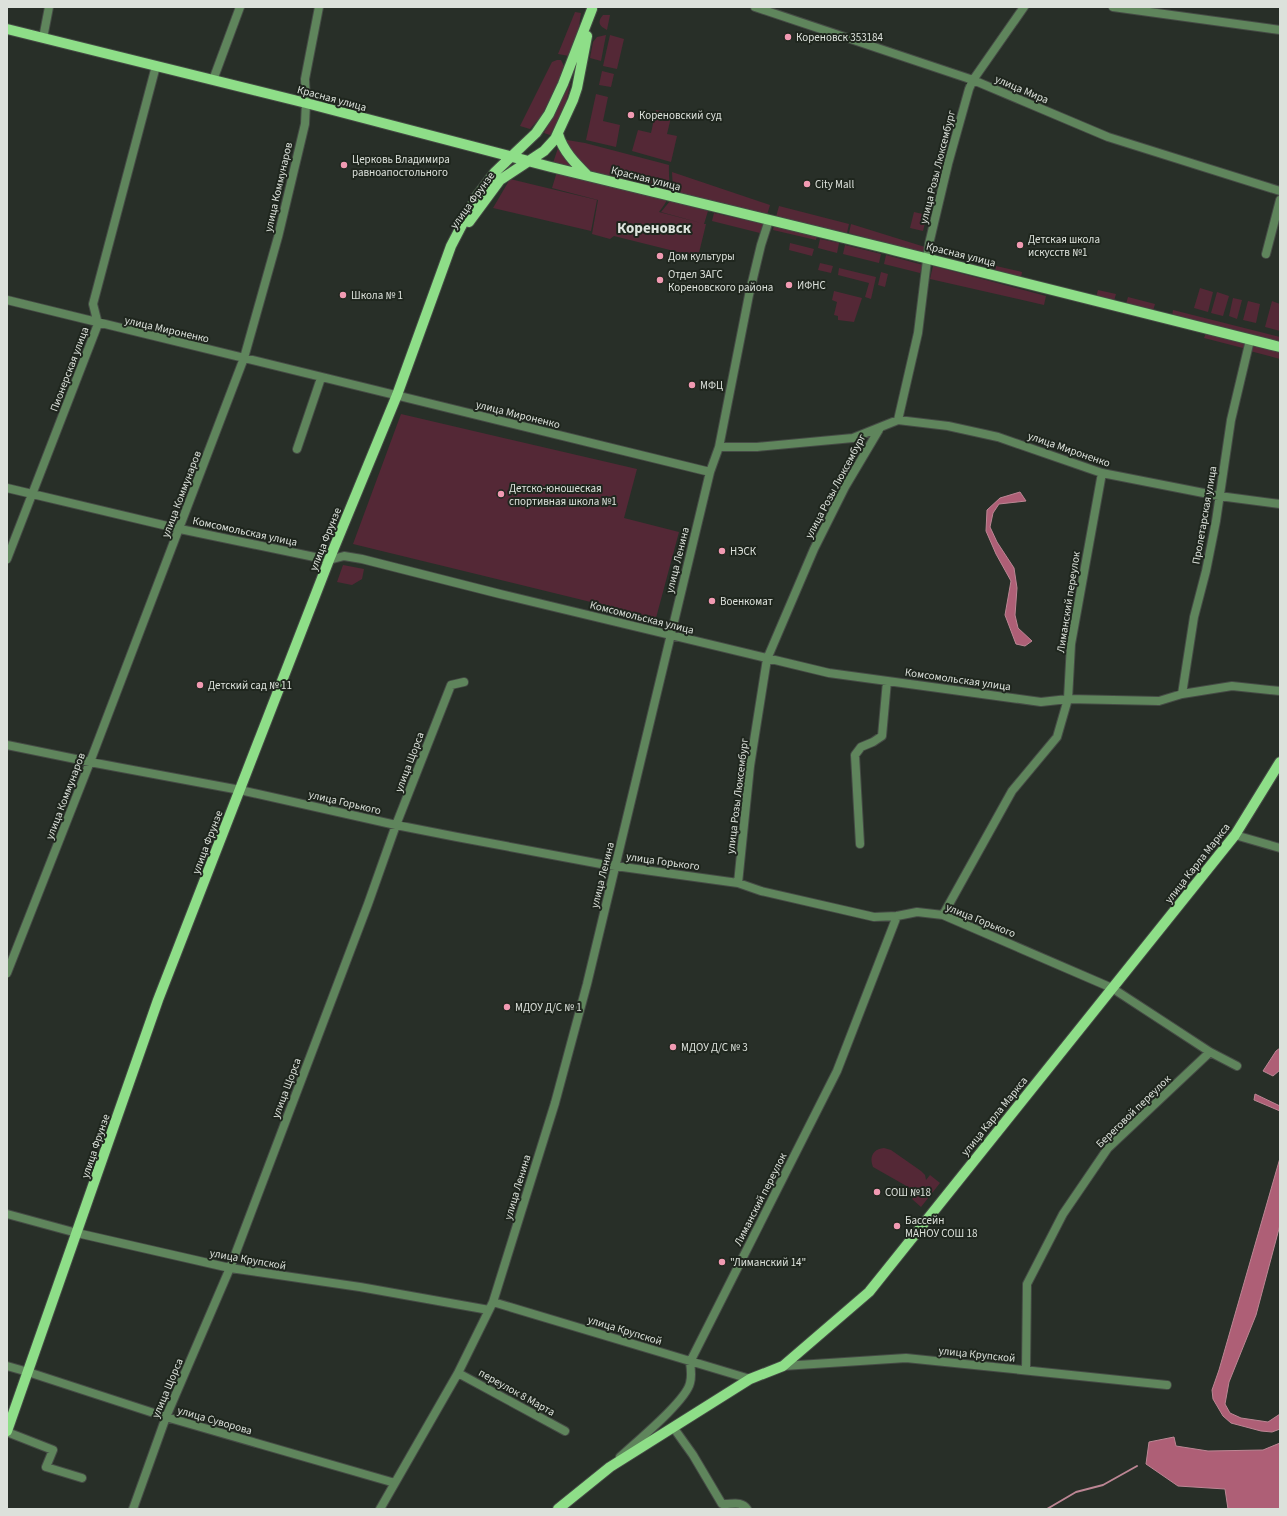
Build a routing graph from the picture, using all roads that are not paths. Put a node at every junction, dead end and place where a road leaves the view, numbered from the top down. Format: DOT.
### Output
graph roads {
  1 [pos="49,7"];
  2 [pos="240,7"];
  3 [pos="319,7"];
  4 [pos="755,7"];
  5 [pos="1024,7"];
  6 [pos="1113,7"];
  7 [pos="593,8"];
  8 [pos="7,29"];
  9 [pos="1280,30"];
  10 [pos="43,38"];
  11 [pos="156,66"];
  12 [pos="213,80"];
  13 [pos="973,80"];
  14 [pos="306,103"];
  15 [pos="558,134"];
  16 [pos="511,157"];
  17 [pos="527,161"];
  18 [pos="589,176"];
  19 [pos="1280,191"];
  20 [pos="1280,200"];
  21 [pos="769,220"];
  22 [pos="1266,254"];
  23 [pos="926,258"];
  24 [pos="444,266"];
  25 [pos="7,300"];
  26 [pos="98,324"];
  27 [pos="1250,340"];
  28 [pos="1280,347"];
  29 [pos="244,358"];
  30 [pos="321,378"];
  31 [pos="397,395"];
  32 [pos="898,420"];
  33 [pos="880,428"];
  34 [pos="719,447"];
  35 [pos="297,449"];
  36 [pos="710,472"];
  37 [pos="1102,473"];
  38 [pos="7,488"];
  39 [pos="33,494"];
  40 [pos="1219,496"];
  41 [pos="1280,504"];
  42 [pos="180,529"];
  43 [pos="7,559"];
  44 [pos="329,560"];
  45 [pos="670,634"];
  46 [pos="767,659"];
  47 [pos="887,681"];
  48 [pos="464,682"];
  49 [pos="1280,691"];
  50 [pos="1182,694"];
  51 [pos="1068,699"];
  52 [pos="7,745"];
  53 [pos="90,762"];
  54 [pos="1280,762"];
  55 [pos="240,790"];
  56 [pos="396,825"];
  57 [pos="1235,835"];
  58 [pos="860,844"];
  59 [pos="1280,848"];
  60 [pos="615,865"];
  61 [pos="738,883"];
  62 [pos="943,915"];
  63 [pos="897,916"];
  64 [pos="7,973"];
  65 [pos="1112,988"];
  66 [pos="1210,1052"];
  67 [pos="1237,1066"];
  68 [pos="7,1214"];
  69 [pos="77,1233"];
  70 [pos="230,1268"];
  71 [pos="491,1306"];
  72 [pos="690,1362"];
  73 [pos="7,1366"];
  74 [pos="783,1366"];
  75 [pos="1026,1370"];
  76 [pos="28,1372"];
  77 [pos="458,1373"];
  78 [pos="750,1379"];
  79 [pos="1167,1385"];
  80 [pos="166,1417"];
  81 [pos="673,1427"];
  82 [pos="565,1431"];
  83 [pos="7,1432"];
  84 [pos="610,1467"];
  85 [pos="82,1478"];
  86 [pos="395,1483"];
  87 [pos="133,1509"];
  88 [pos="380,1509"];
  89 [pos="558,1509"];
  90 [pos="747,1509"];
  1 -- 10 [label="street"];
  2 -- 12 [label="street"];
  3 -- 14 [label="street, улица Коммунаров"];
  4 -- 13 [label="street, улица Мира"];
  5 -- 13 [label="street, улица Розы Люксембург"];
  6 -- 9 [label="street"];
  7 -- 15 [label="main road, улица Фрунзе"];
  7 -- 16 [label="main road, улица Фрунзе"];
  8 -- 10 [label="main road, Красная улица"];
  10 -- 11 [label="main road, Красная улица"];
  11 -- 12 [label="main road, Красная улица"];
  11 -- 26 [label="street, Пионерская улица"];
  12 -- 14 [label="main road, Красная улица"];
  13 -- 19 [label="street, улица Мира"];
  13 -- 23 [label="street, улица Розы Люксембург"];
  14 -- 16 [label="main road, Красная улица"];
  14 -- 29 [label="street, улица Коммунаров"];
  15 -- 17 [label="main road, улица Фрунзе"];
  15 -- 18 [label="main road"];
  16 -- 17 [label="main road, Красная улица"];
  16 -- 24 [label="main road, улица Фрунзе"];
  17 -- 18 [label="main road, Красная улица"];
  17 -- 24 [label="main road, улица Фрунзе"];
  18 -- 21 [label="main road, Красная улица"];
  20 -- 22 [label="street"];
  21 -- 23 [label="main road, Красная улица"];
  21 -- 34 [label="street, улица Ленина"];
  23 -- 27 [label="main road, Красная улица"];
  23 -- 32 [label="street, улица Розы Люксембург"];
  24 -- 31 [label="main road, улица Фрунзе"];
  25 -- 26 [label="street, улица Мироненко"];
  26 -- 29 [label="street, улица Мироненко"];
  26 -- 39 [label="street, Пионерская улица"];
  27 -- 28 [label="main road, Красная улица"];
  27 -- 40 [label="street, Пролетарская улица"];
  29 -- 30 [label="street, улица Мироненко"];
  29 -- 42 [label="street, улица Коммунаров"];
  30 -- 31 [label="street, улица Мироненко"];
  30 -- 35 [label="street"];
  31 -- 36 [label="street, улица Мироненко"];
  31 -- 44 [label="main road, улица Фрунзе"];
  32 -- 33 [label="street, улица Розы Люксембург"];
  32 -- 37 [label="street, улица Мироненко"];
  33 -- 34 [label="street"];
  33 -- 46 [label="street, улица Розы Люксембург"];
  34 -- 36 [label="street, улица Ленина"];
  36 -- 45 [label="street, улица Ленина"];
  37 -- 40 [label="street, улица Мироненко"];
  37 -- 51 [label="street, Лиманский переулок"];
  38 -- 39 [label="street, Комсомольская улица"];
  39 -- 42 [label="street, Комсомольская улица"];
  39 -- 43 [label="street, Пионерская улица"];
  40 -- 41 [label="street, улица Мироненко"];
  40 -- 50 [label="street, Пролетарская улица"];
  42 -- 44 [label="street, Комсомольская улица"];
  42 -- 53 [label="street, улица Коммунаров"];
  44 -- 45 [label="street, Комсомольская улица"];
  44 -- 55 [label="main road, улица Фрунзе"];
  45 -- 46 [label="street, Комсомольская улица"];
  45 -- 60 [label="street, улица Ленина"];
  46 -- 47 [label="street, Комсомольская улица"];
  46 -- 61 [label="street, улица Розы Люксембург"];
  47 -- 51 [label="street, Комсомольская улица"];
  47 -- 58 [label="street"];
  48 -- 56 [label="street, улица Щорса"];
  49 -- 50 [label="street, Комсомольская улица"];
  50 -- 51 [label="street, Комсомольская улица"];
  51 -- 62 [label="street, Лиманский переулок"];
  52 -- 53 [label="street, улица Горького"];
  53 -- 55 [label="street, улица Горького"];
  53 -- 64 [label="street, улица Коммунаров"];
  54 -- 57 [label="main road, улица Карла Маркса"];
  55 -- 56 [label="street, улица Горького"];
  55 -- 69 [label="main road, улица Фрунзе"];
  56 -- 60 [label="street, улица Горького"];
  56 -- 70 [label="street, улица Щорса"];
  57 -- 59 [label="street"];
  57 -- 65 [label="main road, улица Карла Маркса"];
  60 -- 61 [label="street, улица Горького"];
  60 -- 71 [label="street, улица Ленина"];
  61 -- 63 [label="street, улица Горького"];
  62 -- 63 [label="street, улица Горького"];
  62 -- 65 [label="street, улица Горького"];
  63 -- 72 [label="street, Лиманский переулок"];
  65 -- 66 [label="street, улица Горького"];
  65 -- 74 [label="main road, улица Карла Маркса"];
  66 -- 67 [label="street, улица Горького"];
  66 -- 75 [label="street, Береговой переулок"];
  68 -- 69 [label="street, улица Крупской"];
  69 -- 70 [label="street, улица Крупской"];
  69 -- 76 [label="main road, улица Фрунзе"];
  70 -- 71 [label="street, улица Крупской"];
  70 -- 80 [label="street, улица Щорса"];
  71 -- 72 [label="street, улица Крупской"];
  71 -- 77 [label="street, улица Ленина"];
  72 -- 78 [label="street, улица Крупской"];
  72 -- 84 [label="street, Лиманский переулок"];
  73 -- 76 [label="street, улица Суворова"];
  74 -- 75 [label="street, улица Крупской"];
  74 -- 78 [label="main road, улица Карла Маркса"];
  75 -- 79 [label="street, улица Крупской"];
  76 -- 80 [label="street, улица Суворова"];
  76 -- 83 [label="main road, улица Фрунзе"];
  77 -- 82 [label="street, переулок 8 Марта"];
  77 -- 86 [label="street, улица Ленина"];
  78 -- 81 [label="main road, улица Карла Маркса"];
  80 -- 86 [label="street, улица Суворова"];
  80 -- 87 [label="street, улица Щорса"];
  81 -- 84 [label="main road, улица Карла Маркса"];
  81 -- 90 [label="street"];
  83 -- 85 [label="street"];
  84 -- 89 [label="main road, улица Карла Маркса"];
  86 -- 88 [label="street, улица Ленина"];
}
